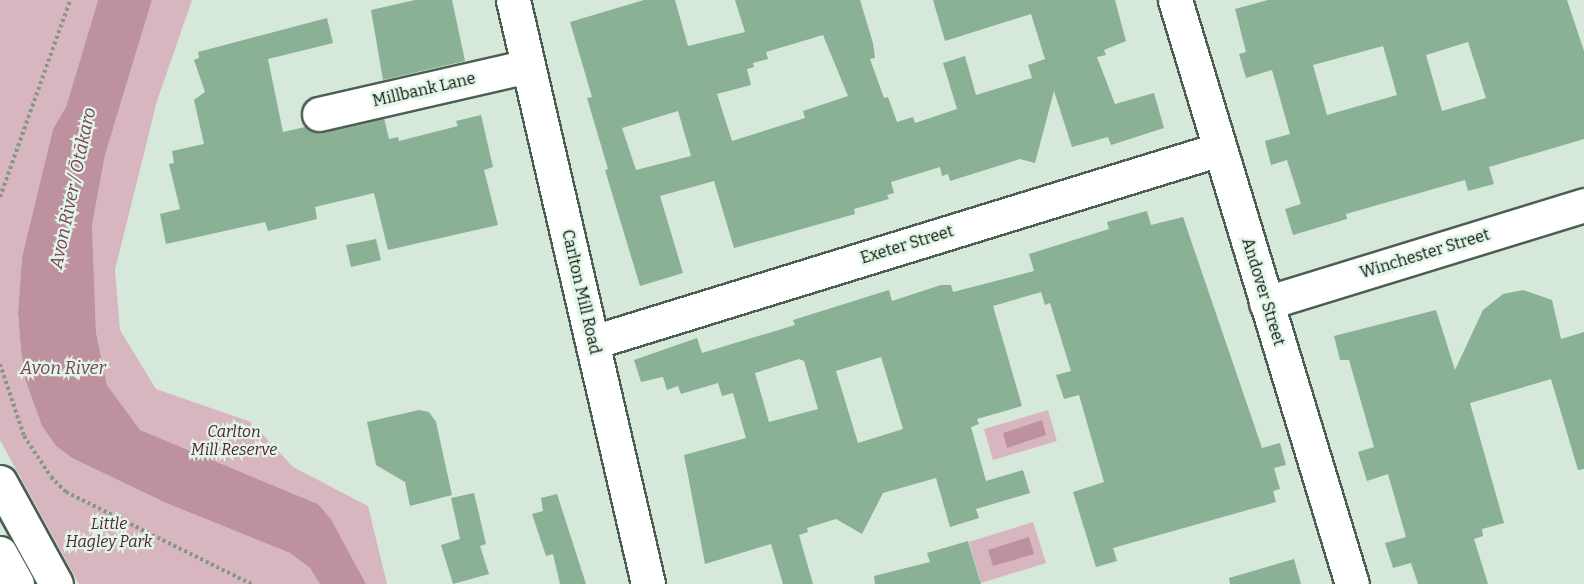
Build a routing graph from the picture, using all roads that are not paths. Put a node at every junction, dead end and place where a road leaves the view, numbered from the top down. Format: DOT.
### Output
graph roads {
  1 [pos="513,0"];
  2 [pos="1175,0"];
  3 [pos="528,66"];
  4 [pos="320,114"];
  5 [pos="1220,149"];
  6 [pos="1584,204"];
  7 [pos="1266,303"];
  8 [pos="593,342"];
  9 [pos="0,482"];
  10 [pos="0,553"];
  11 [pos="17,584"];
  12 [pos="56,584"];
  13 [pos="648,584"];
  14 [pos="1352,584"];
  1 -- 3 [label="street, Carlton Mill Road"];
  2 -- 5 [label="street, Andover Street"];
  3 -- 4 [label="street, Millbank Lane"];
  3 -- 8 [label="street, Carlton Mill Road"];
  5 -- 7 [label="street, Andover Street"];
  5 -- 8 [label="street, Exeter Street"];
  6 -- 7 [label="street, Winchester Street"];
  7 -- 14 [label="street, Andover Street"];
  8 -- 13 [label="street, Carlton Mill Road"];
  9 -- 12 [label="street"];
  10 -- 11 [label="street"];
}
